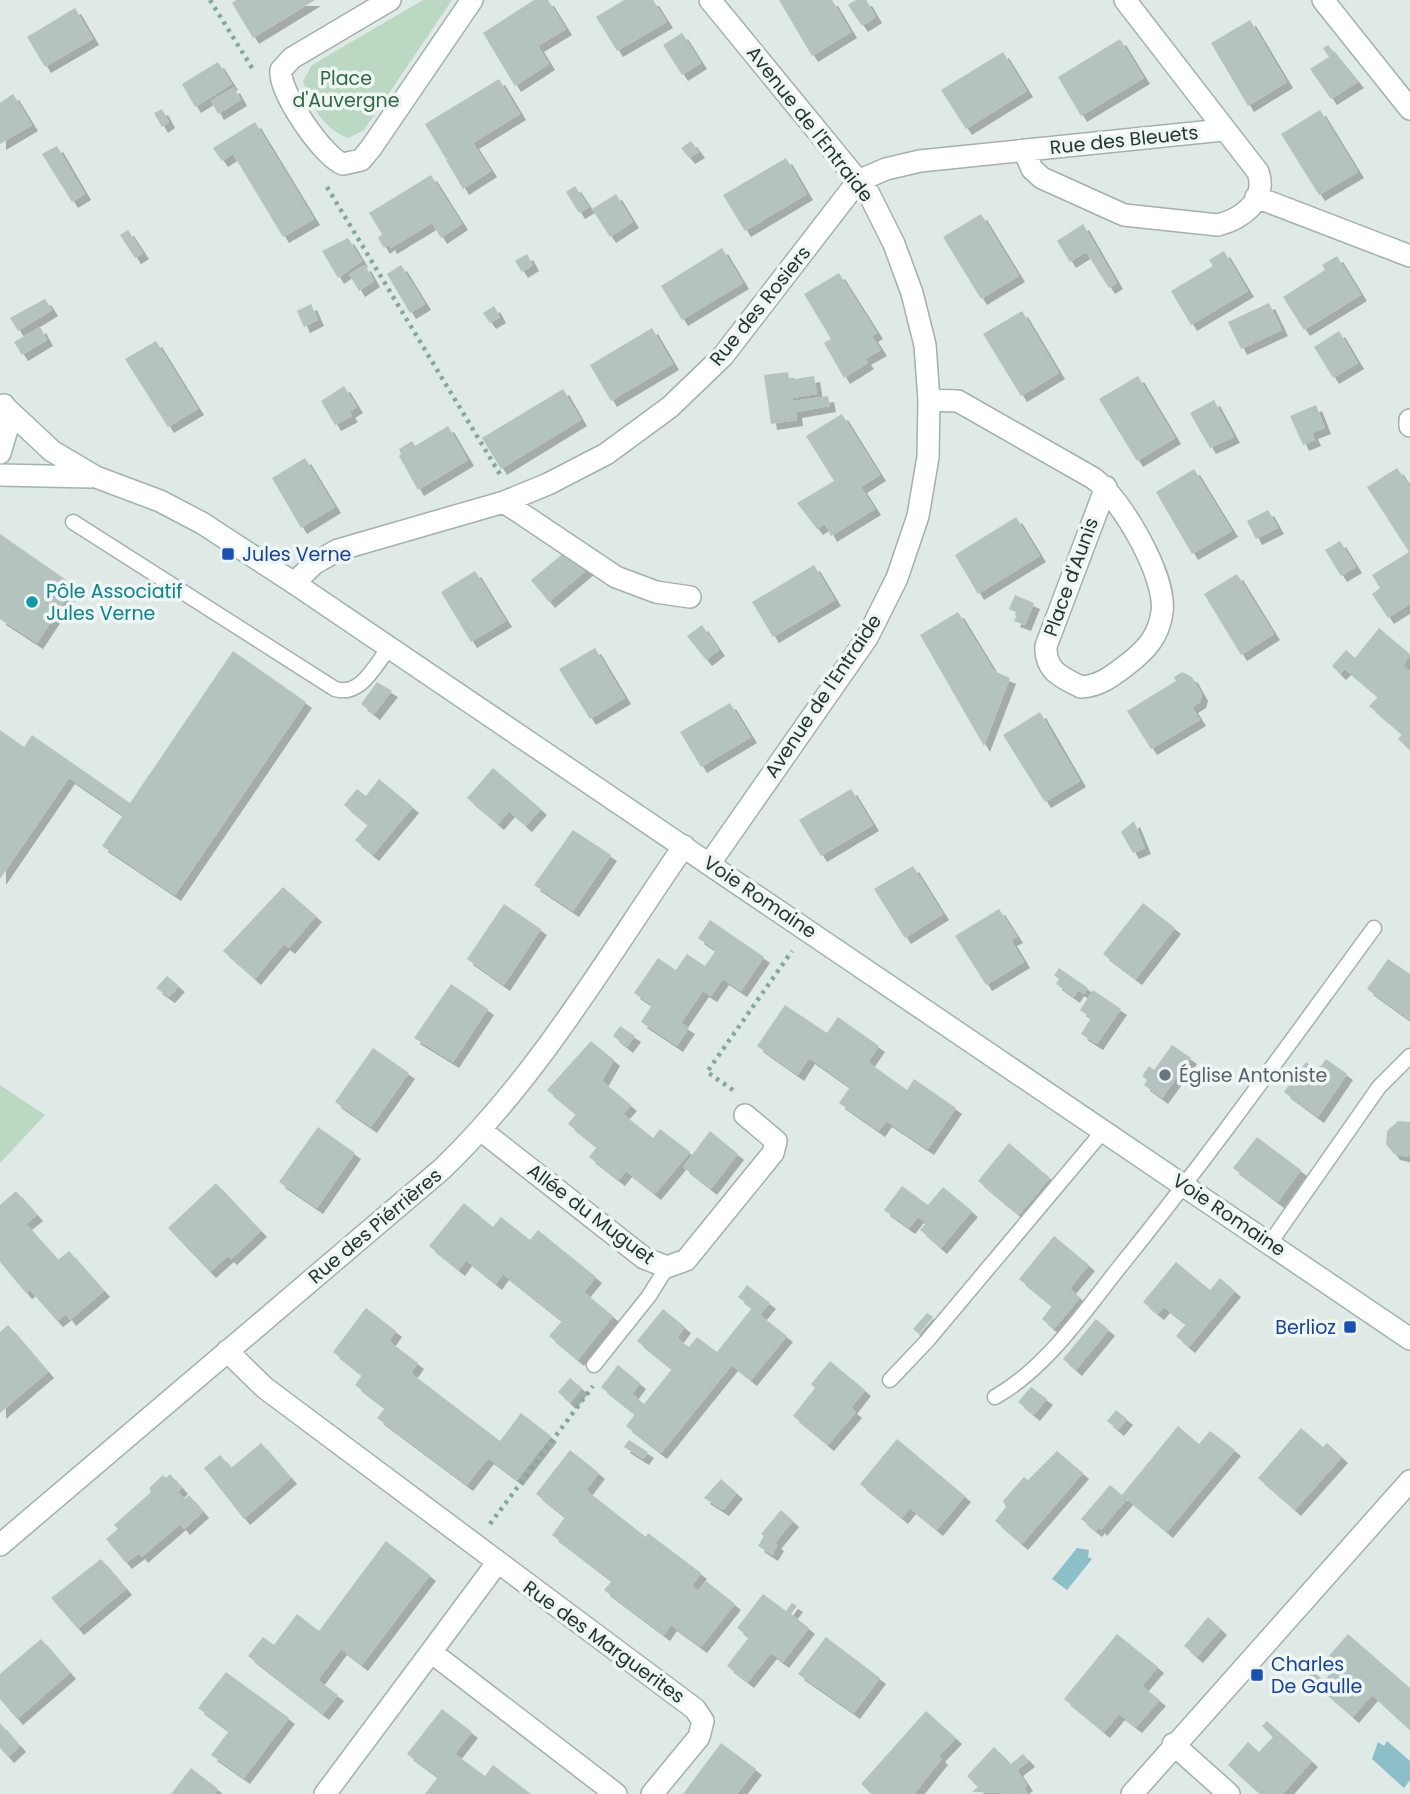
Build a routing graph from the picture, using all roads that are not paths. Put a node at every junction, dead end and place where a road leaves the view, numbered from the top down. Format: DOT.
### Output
graph roads {
  1 [pos="390,0"];
  2 [pos="472,0"];
  3 [pos="710,0"];
  4 [pos="1125,0"];
  5 [pos="1323,0"];
  6 [pos="1410,109"];
  7 [pos="1223,130"];
  8 [pos="1024,150"];
  9 [pos="858,181"];
  10 [pos="1256,197"];
  11 [pos="1410,256"];
  12 [pos="929,400"];
  13 [pos="2,402"];
  14 [pos="1410,420"];
  15 [pos="1410,426"];
  16 [pos="0,453"];
  17 [pos="0,475"];
  18 [pos="96,477"];
  19 [pos="1106,487"];
  20 [pos="508,500"];
  21 [pos="73,522"];
  22 [pos="294,583"];
  23 [pos="690,597"];
  24 [pos="389,648"];
  25 [pos="684,846"];
  26 [pos="710,863"];
  27 [pos="1374,928"];
  28 [pos="1410,1056"];
  29 [pos="746,1115"];
  30 [pos="1104,1130"];
  31 [pos="482,1131"];
  32 [pos="1185,1186"];
  33 [pos="1270,1243"];
  34 [pos="667,1267"];
  35 [pos="1410,1339"];
  36 [pos="227,1351"];
  37 [pos="594,1365"];
  38 [pos="890,1380"];
  39 [pos="995,1397"];
  40 [pos="1410,1481"];
  41 [pos="0,1545"];
  42 [pos="497,1563"];
  43 [pos="431,1652"];
  44 [pos="1173,1744"];
  45 [pos="324,1794"];
  46 [pos="616,1794"];
  47 [pos="652,1794"];
  48 [pos="1132,1794"];
  49 [pos="1229,1794"];
  1 -- 2 [label="street"];
  3 -- 9 [label="street, Avenue de l'Entraide"];
  4 -- 7 [label="street, Rue des Bleuets"];
  5 -- 6 [label="street"];
  7 -- 8 [label="street, Rue des Bleuets"];
  7 -- 10 [label="street, Rue des Bleuets"];
  8 -- 9 [label="street, Rue des Bleuets"];
  8 -- 10 [label="street, Rue des Bleuets"];
  9 -- 12 [label="street, Avenue de l'Entraide"];
  9 -- 20 [label="street, Rue des Rosiers"];
  10 -- 11 [label="street"];
  12 -- 19 [label="street, Place d'Aunis"];
  12 -- 26 [label="street, Avenue de l'Entraide"];
  13 -- 16 [label="street, Voie Romaine"];
  13 -- 18 [label="street, Voie Romaine"];
  14 -- 15 [label="street"];
  17 -- 18 [label="street, Voie Romaine"];
  18 -- 22 [label="street, Voie Romaine"];
  19 -- 19 [label="street, Place d'Aunis"];
  20 -- 22 [label="street, Rue des Rosiers"];
  20 -- 23 [label="street"];
  21 -- 24 [label="lane"];
  22 -- 24 [label="street, Voie Romaine"];
  24 -- 25 [label="street, Voie Romaine"];
  25 -- 26 [label="street, Voie Romaine"];
  25 -- 31 [label="street, Rue des Piérrières"];
  26 -- 30 [label="street, Voie Romaine"];
  27 -- 32 [label="lane"];
  28 -- 33 [label="lane"];
  29 -- 34 [label="street, Allée du Muguet"];
  30 -- 32 [label="street, Voie Romaine"];
  30 -- 38 [label="lane"];
  31 -- 34 [label="street, Allée du Muguet"];
  31 -- 36 [label="street, Rue des Piérrières"];
  32 -- 33 [label="street, Voie Romaine"];
  32 -- 39 [label="lane"];
  33 -- 35 [label="street, Voie Romaine"];
  34 -- 37 [label="lane"];
  36 -- 41 [label="street, Rue des Piérrières"];
  36 -- 42 [label="street, Rue des Marguerites"];
  40 -- 44 [label="street"];
  42 -- 43 [label="street"];
  42 -- 47 [label="street, Rue des Marguerites"];
  43 -- 45 [label="street"];
  43 -- 46 [label="street"];
  44 -- 48 [label="street"];
  44 -- 49 [label="street"];
}
